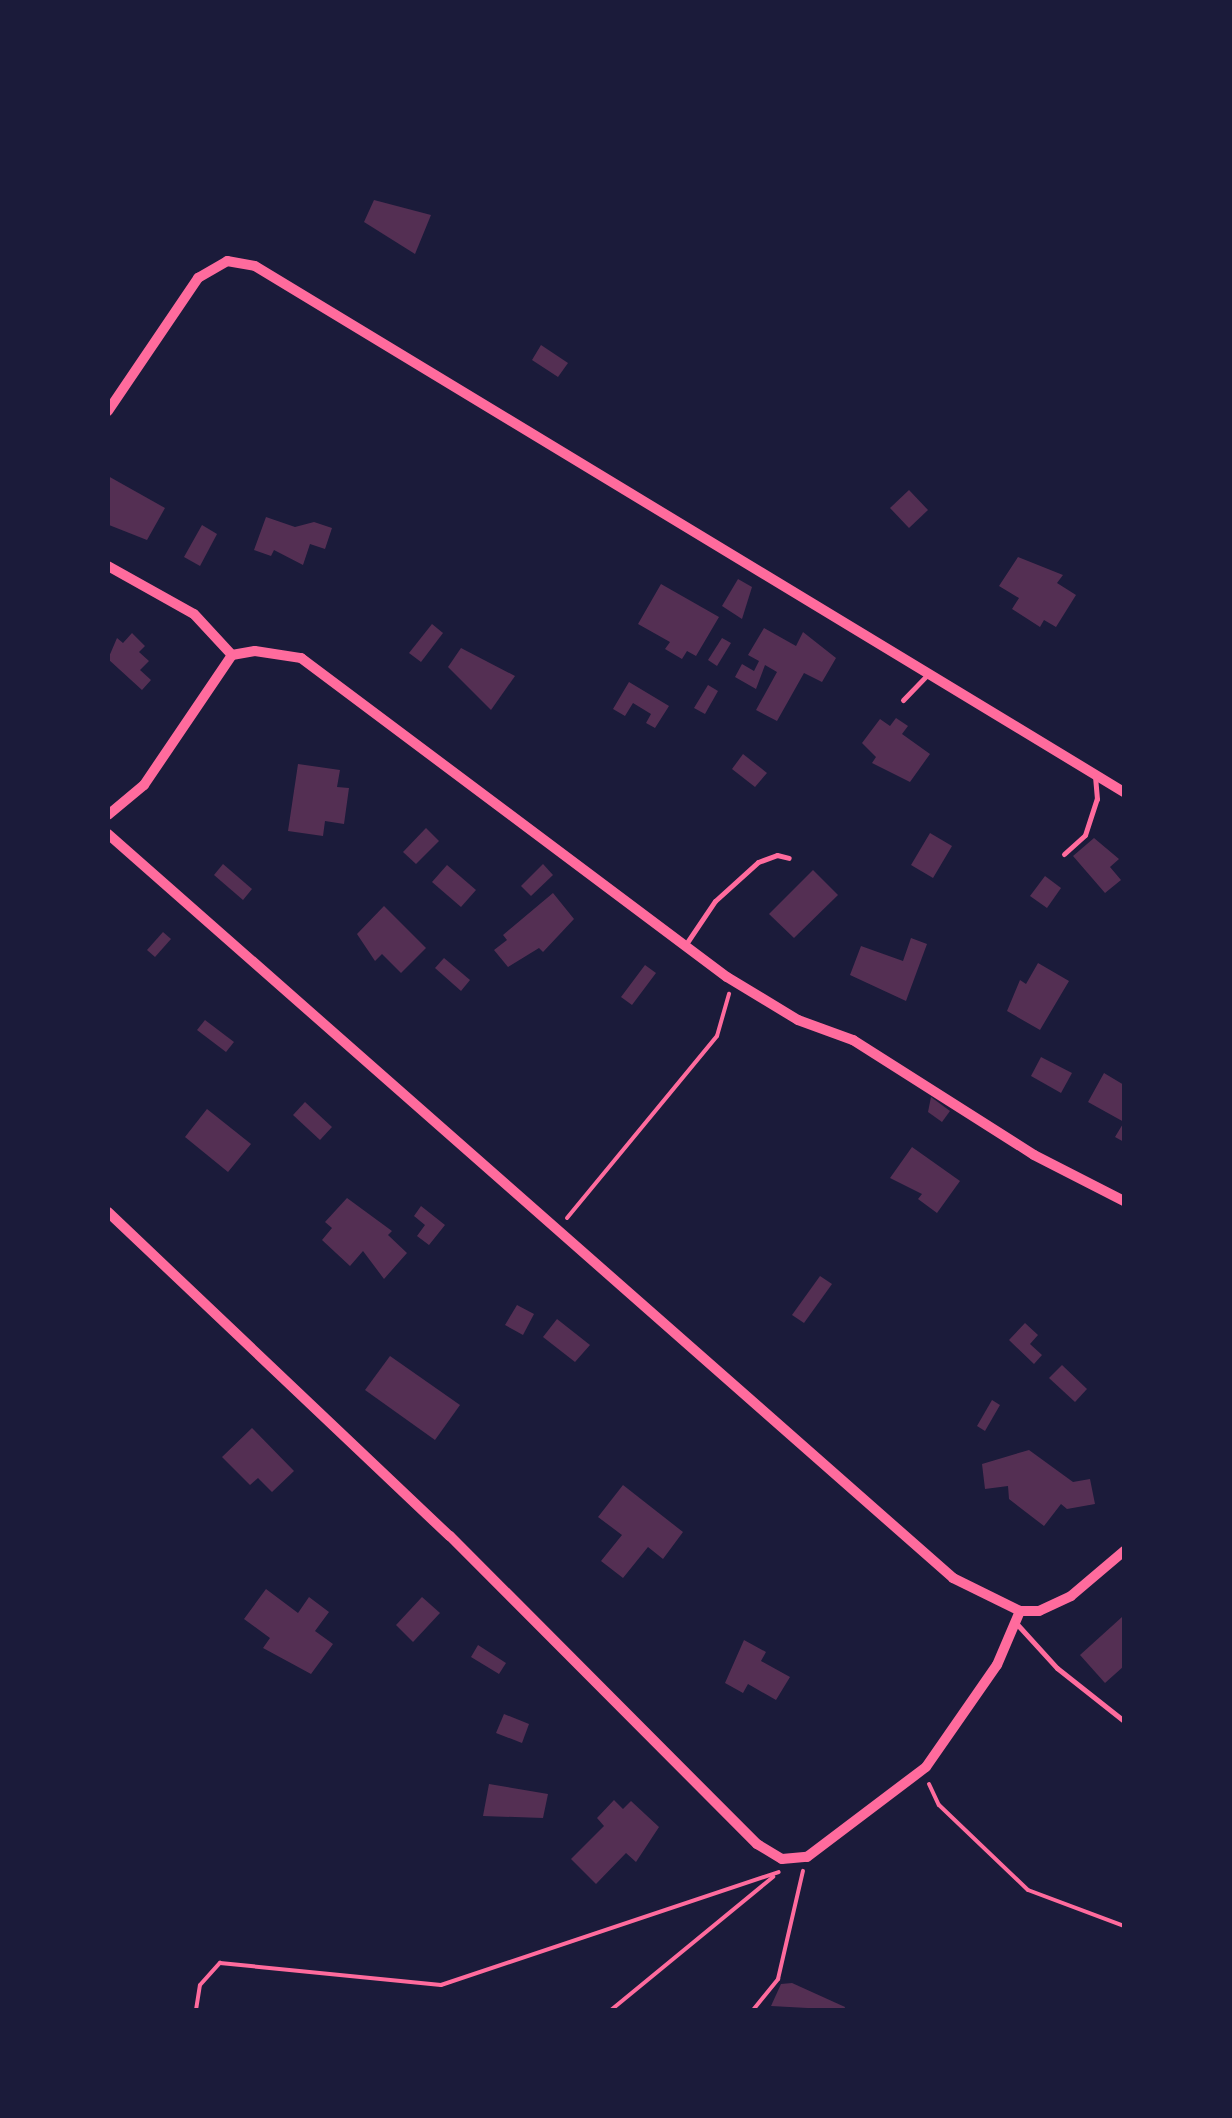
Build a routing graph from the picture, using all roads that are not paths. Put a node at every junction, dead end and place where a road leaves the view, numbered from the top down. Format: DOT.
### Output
graph roads {
  1 [pos="108,411"];
  2 [pos="108,566"];
  3 [pos="232,655"];
  4 [pos="932,671"];
  5 [pos="904,700"];
  6 [pos="1095,773"];
  7 [pos="1124,792"];
  8 [pos="108,814"];
  9 [pos="108,834"];
  10 [pos="1064,854"];
  11 [pos="789,858"];
  12 [pos="688,941"];
  13 [pos="1124,1201"];
  14 [pos="108,1212"];
  15 [pos="1124,1552"];
  16 [pos="1020,1611"];
  17 [pos="1016,1624"];
  18 [pos="1124,1721"];
  1 -- 4 [label="street"];
  2 -- 3 [label="street"];
  3 -- 8 [label="street"];
  3 -- 12 [label="street"];
  4 -- 5 [label="lane"];
  4 -- 6 [label="street"];
  6 -- 7 [label="street"];
  6 -- 10 [label="lane"];
  9 -- 16 [label="street"];
  11 -- 12 [label="lane"];
  12 -- 13 [label="street"];
  14 -- 17 [label="street"];
  15 -- 16 [label="street"];
  16 -- 17 [label="street"];
  17 -- 18 [label="lane"];
}
